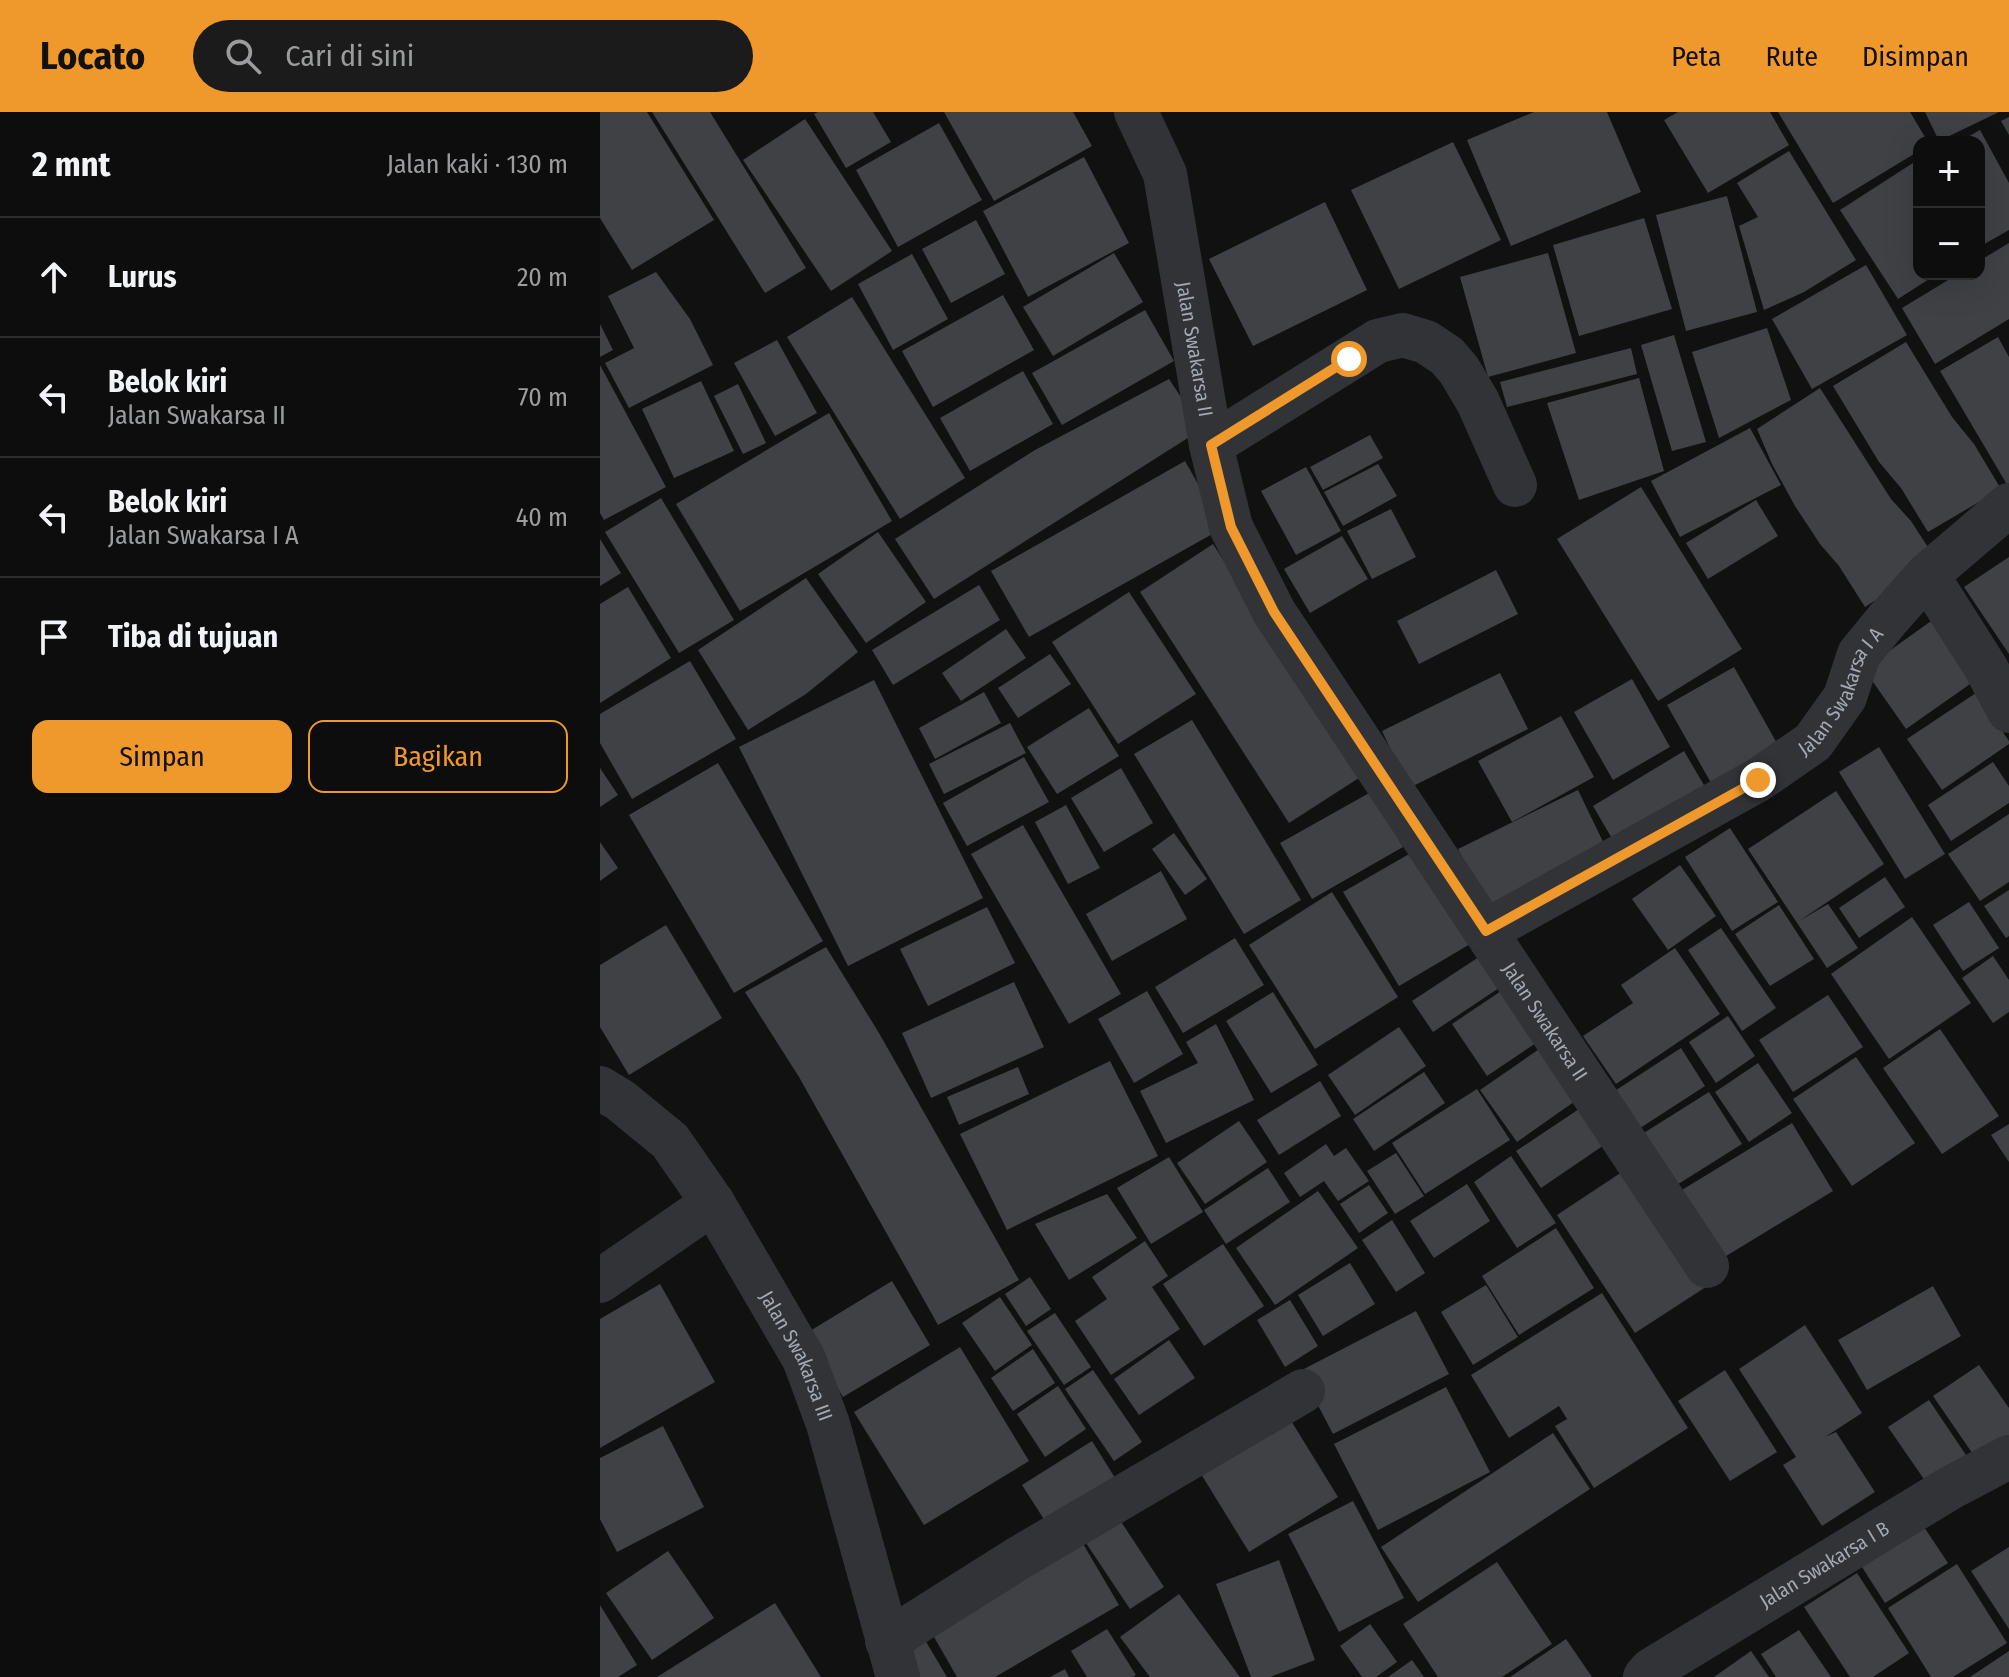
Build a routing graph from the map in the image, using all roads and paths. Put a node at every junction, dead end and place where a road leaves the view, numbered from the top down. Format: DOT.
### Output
graph roads {
  1 [pos="1136,112"];
  2 [pos="1211,445"];
  3 [pos="1515,485"];
  4 [pos="2009,505"];
  5 [pos="1927,575"];
  6 [pos="2009,711"];
  7 [pos="1486,931"];
  8 [pos="600,1088"];
  9 [pos="713,1203"];
  10 [pos="1707,1266"];
  11 [pos="600,1281"];
  12 [pos="1303,1391"];
  13 [pos="2009,1457"];
  14 [pos="892,1659"];
  15 [pos="1645,1677"];
  1 -- 2 [label="street, Jalan Swakarsa II"];
  2 -- 3 [label="street"];
  2 -- 7 [label="street, Jalan Swakarsa II"];
  4 -- 5 [label="street, Jalan Swakarsa I A"];
  5 -- 6 [label="street"];
  5 -- 7 [label="street, Jalan Swakarsa I A"];
  7 -- 10 [label="street, Jalan Swakarsa II"];
  8 -- 9 [label="street, Jalan Swakarsa III"];
  9 -- 11 [label="street"];
  9 -- 14 [label="street, Jalan Swakarsa III"];
  12 -- 14 [label="street"];
  13 -- 15 [label="street, Jalan Swakarsa I B"];
}
